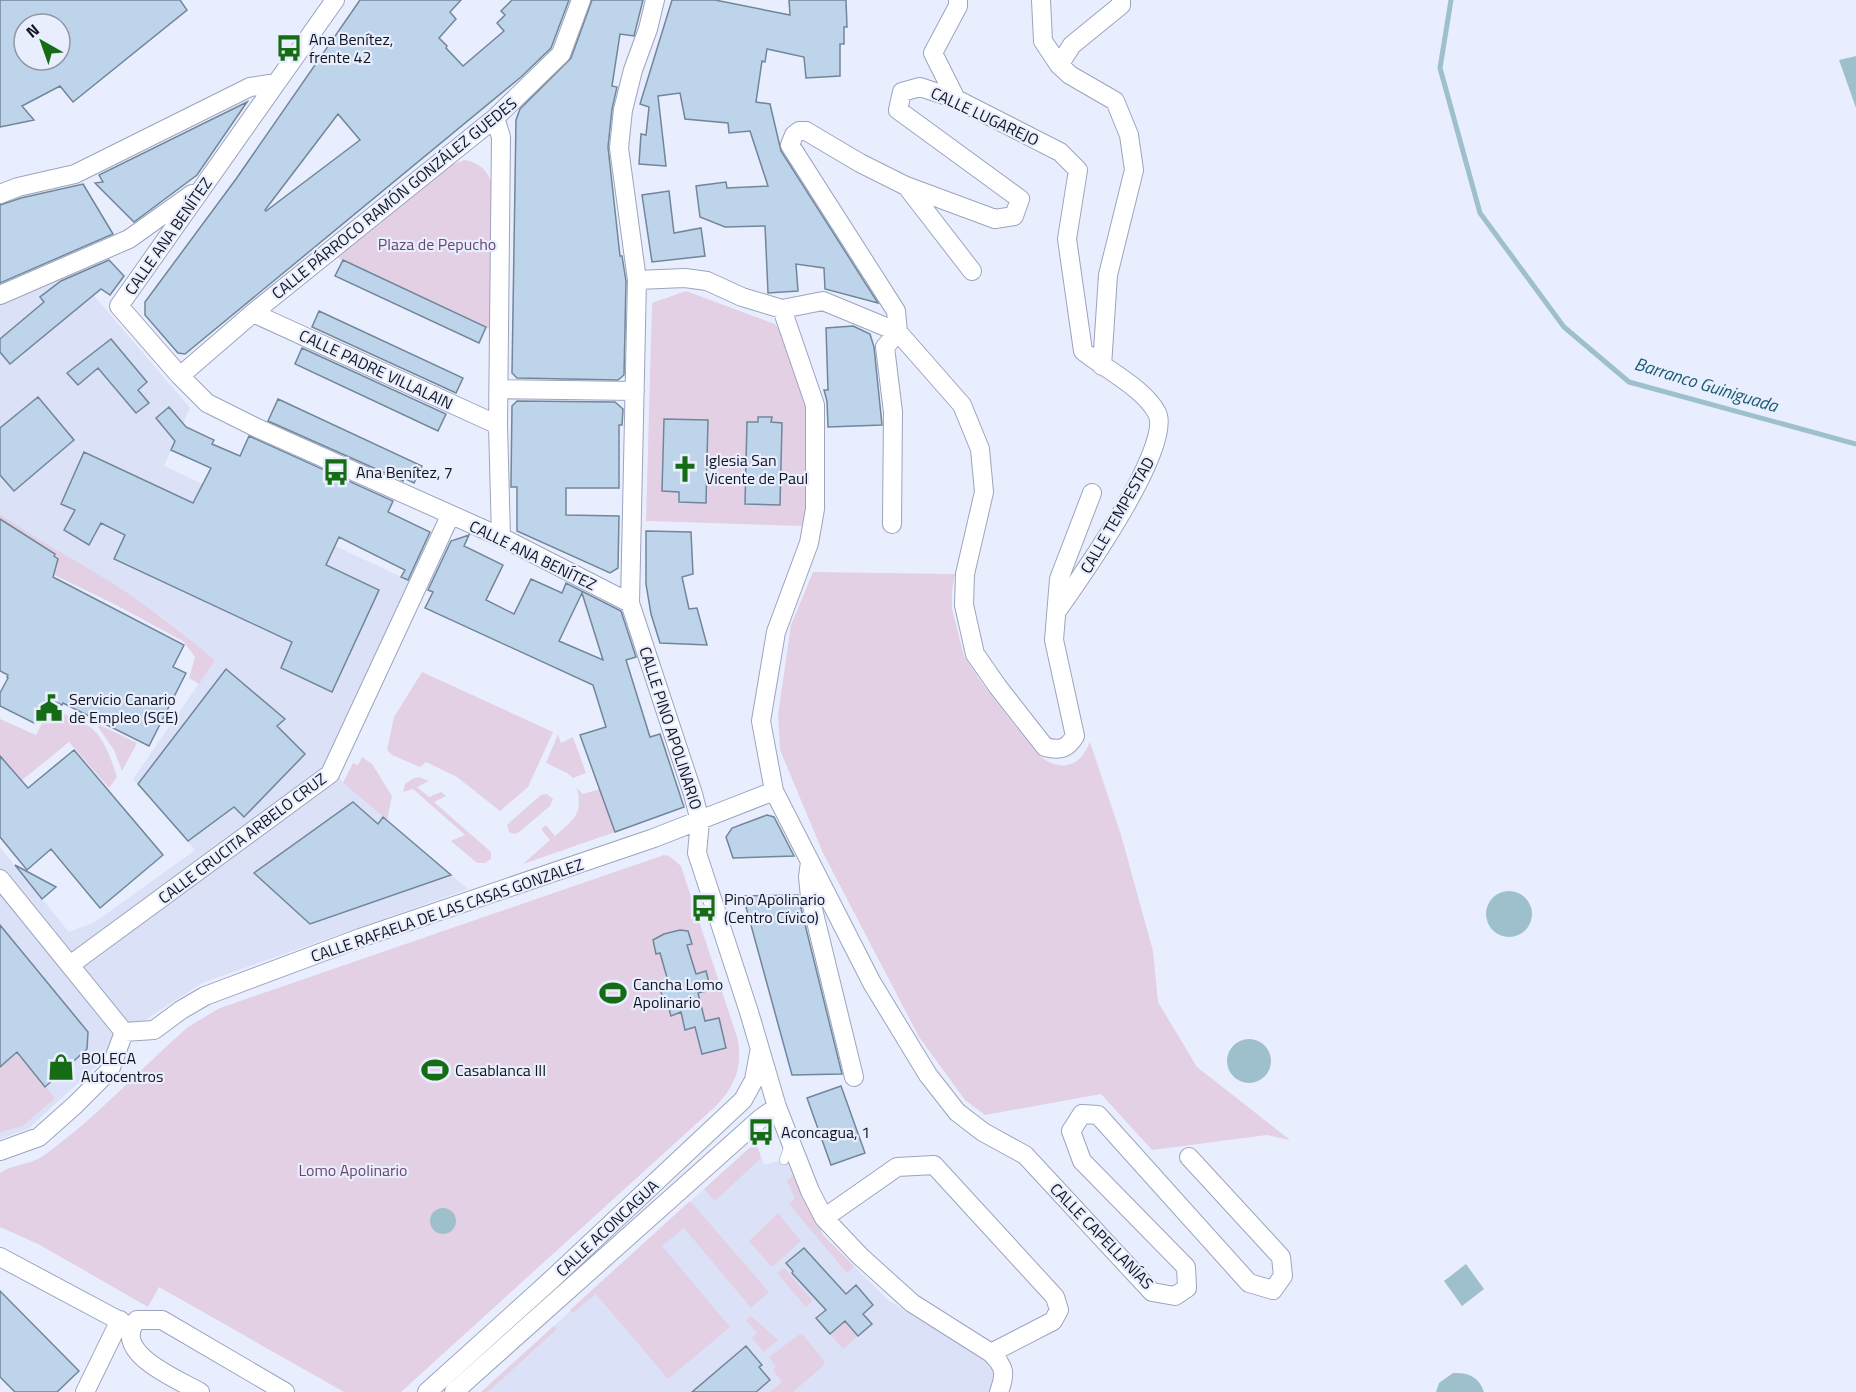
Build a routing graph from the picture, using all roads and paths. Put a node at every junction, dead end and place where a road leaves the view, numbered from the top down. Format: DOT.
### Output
graph roads {
  1 [pos="335,0"];
  2 [pos="580,0"];
  3 [pos="655,0"];
  4 [pos="958,0"];
  5 [pos="1041,0"];
  6 [pos="1121,0"];
  7 [pos="1059,65"];
  8 [pos="276,83"];
  9 [pos="956,99"];
  10 [pos="495,118"];
  11 [pos="203,186"];
  12 [pos="906,186"];
  13 [pos="0,194"];
  14 [pos="972,271"];
  15 [pos="637,280"];
  16 [pos="0,295"];
  17 [pos="782,309"];
  18 [pos="253,313"];
  19 [pos="898,332"];
  20 [pos="1102,366"];
  21 [pos="180,376"];
  22 [pos="499,389"];
  23 [pos="635,391"];
  24 [pos="498,425"];
  25 [pos="1092,493"];
  26 [pos="450,516"];
  27 [pos="892,524"];
  28 [pos="501,537"];
  29 [pos="630,603"];
  30 [pos="1057,611"];
  31 [pos="774,791"];
  32 [pos="700,821"];
  33 [pos="810,860"];
  34 [pos="0,879"];
  35 [pos="70,964"];
  36 [pos="124,1032"];
  37 [pos="760,1048"];
  38 [pos="854,1077"];
  39 [pos="777,1107"];
  40 [pos="0,1151"];
  41 [pos="1189,1157"];
  42 [pos="824,1218"];
  43 [pos="0,1257"];
  44 [pos="125,1324"];
  45 [pos="991,1353"];
  46 [pos="86,1392"];
  47 [pos="200,1392"];
  48 [pos="285,1392"];
  49 [pos="428,1392"];
  50 [pos="454,1392"];
  51 [pos="999,1392"];
  1 -- 8 [label="street, CALLE ANA BENÍTEZ"];
  2 -- 10 [label="street, CALLE PÁRROCO RAMÓN GONZÁLEZ GUEDES"];
  3 -- 15 [label="street, CALLE PINO APOLINARIO"];
  4 -- 9 [label="street"];
  5 -- 7 [label="street"];
  6 -- 7 [label="street"];
  7 -- 20 [label="street"];
  8 -- 11 [label="street, CALLE ANA BENÍTEZ"];
  8 -- 13 [label="street"];
  9 -- 12 [label="street, CALLE LUGAREJO"];
  9 -- 20 [label="street, CALLE LUGAREJO"];
  10 -- 18 [label="street, CALLE PÁRROCO RAMÓN GONZÁLEZ GUEDES"];
  10 -- 22 [label="street"];
  11 -- 16 [label="street"];
  11 -- 21 [label="street, CALLE ANA BENÍTEZ"];
  12 -- 14 [label="street"];
  12 -- 19 [label="street, CALLE LUGAREJO"];
  15 -- 17 [label="street, CALLE TEMPESTAD"];
  15 -- 23 [label="street, CALLE PINO APOLINARIO"];
  17 -- 19 [label="street, CALLE TEMPESTAD"];
  17 -- 31 [label="street, CALLE CAPELLANÍAS"];
  18 -- 21 [label="street, CALLE PÁRROCO RAMÓN GONZÁLEZ GUEDES"];
  18 -- 24 [label="street, CALLE PADRE VILLALAIN"];
  19 -- 27 [label="street"];
  19 -- 30 [label="street, CALLE TEMPESTAD"];
  20 -- 30 [label="street, CALLE TEMPESTAD"];
  21 -- 26 [label="street, CALLE ANA BENÍTEZ"];
  22 -- 23 [label="street"];
  22 -- 24 [label="street"];
  23 -- 29 [label="street, CALLE PINO APOLINARIO"];
  24 -- 28 [label="street"];
  25 -- 30 [label="street, CALLE TEMPESTAD"];
  26 -- 28 [label="street, CALLE ANA BENÍTEZ"];
  26 -- 35 [label="street, CALLE CRUCITA ARBELO CRUZ"];
  28 -- 29 [label="street, CALLE ANA BENÍTEZ"];
  29 -- 32 [label="street, CALLE PINO APOLINARIO"];
  31 -- 32 [label="street, CALLE RAFAELA DE LAS CASAS GONZALEZ"];
  31 -- 33 [label="street, CALLE CAPELLANÍAS"];
  32 -- 36 [label="street, CALLE RAFAELA DE LAS CASAS GONZALEZ"];
  32 -- 37 [label="street, CALLE PINO APOLINARIO"];
  33 -- 38 [label="street, CALLE CAPELLANÍAS"];
  33 -- 41 [label="street, CALLE CAPELLANÍAS"];
  34 -- 35 [label="street"];
  35 -- 36 [label="street"];
  36 -- 40 [label="street"];
  37 -- 39 [label="street, CALLE PINO APOLINARIO"];
  37 -- 49 [label="street, CALLE ACONCAGUA"];
  39 -- 42 [label="street, CALLE PINO APOLINARIO"];
  39 -- 50 [label="street, CALLE ACONCAGUA"];
  42 -- 45 [label="street, CALLE PINO APOLINARIO"];
  42 -- 45 [label="street"];
  43 -- 44 [label="street"];
  44 -- 46 [label="street"];
  44 -- 47 [label="street"];
  44 -- 48 [label="street"];
  45 -- 51 [label="street"];
}
